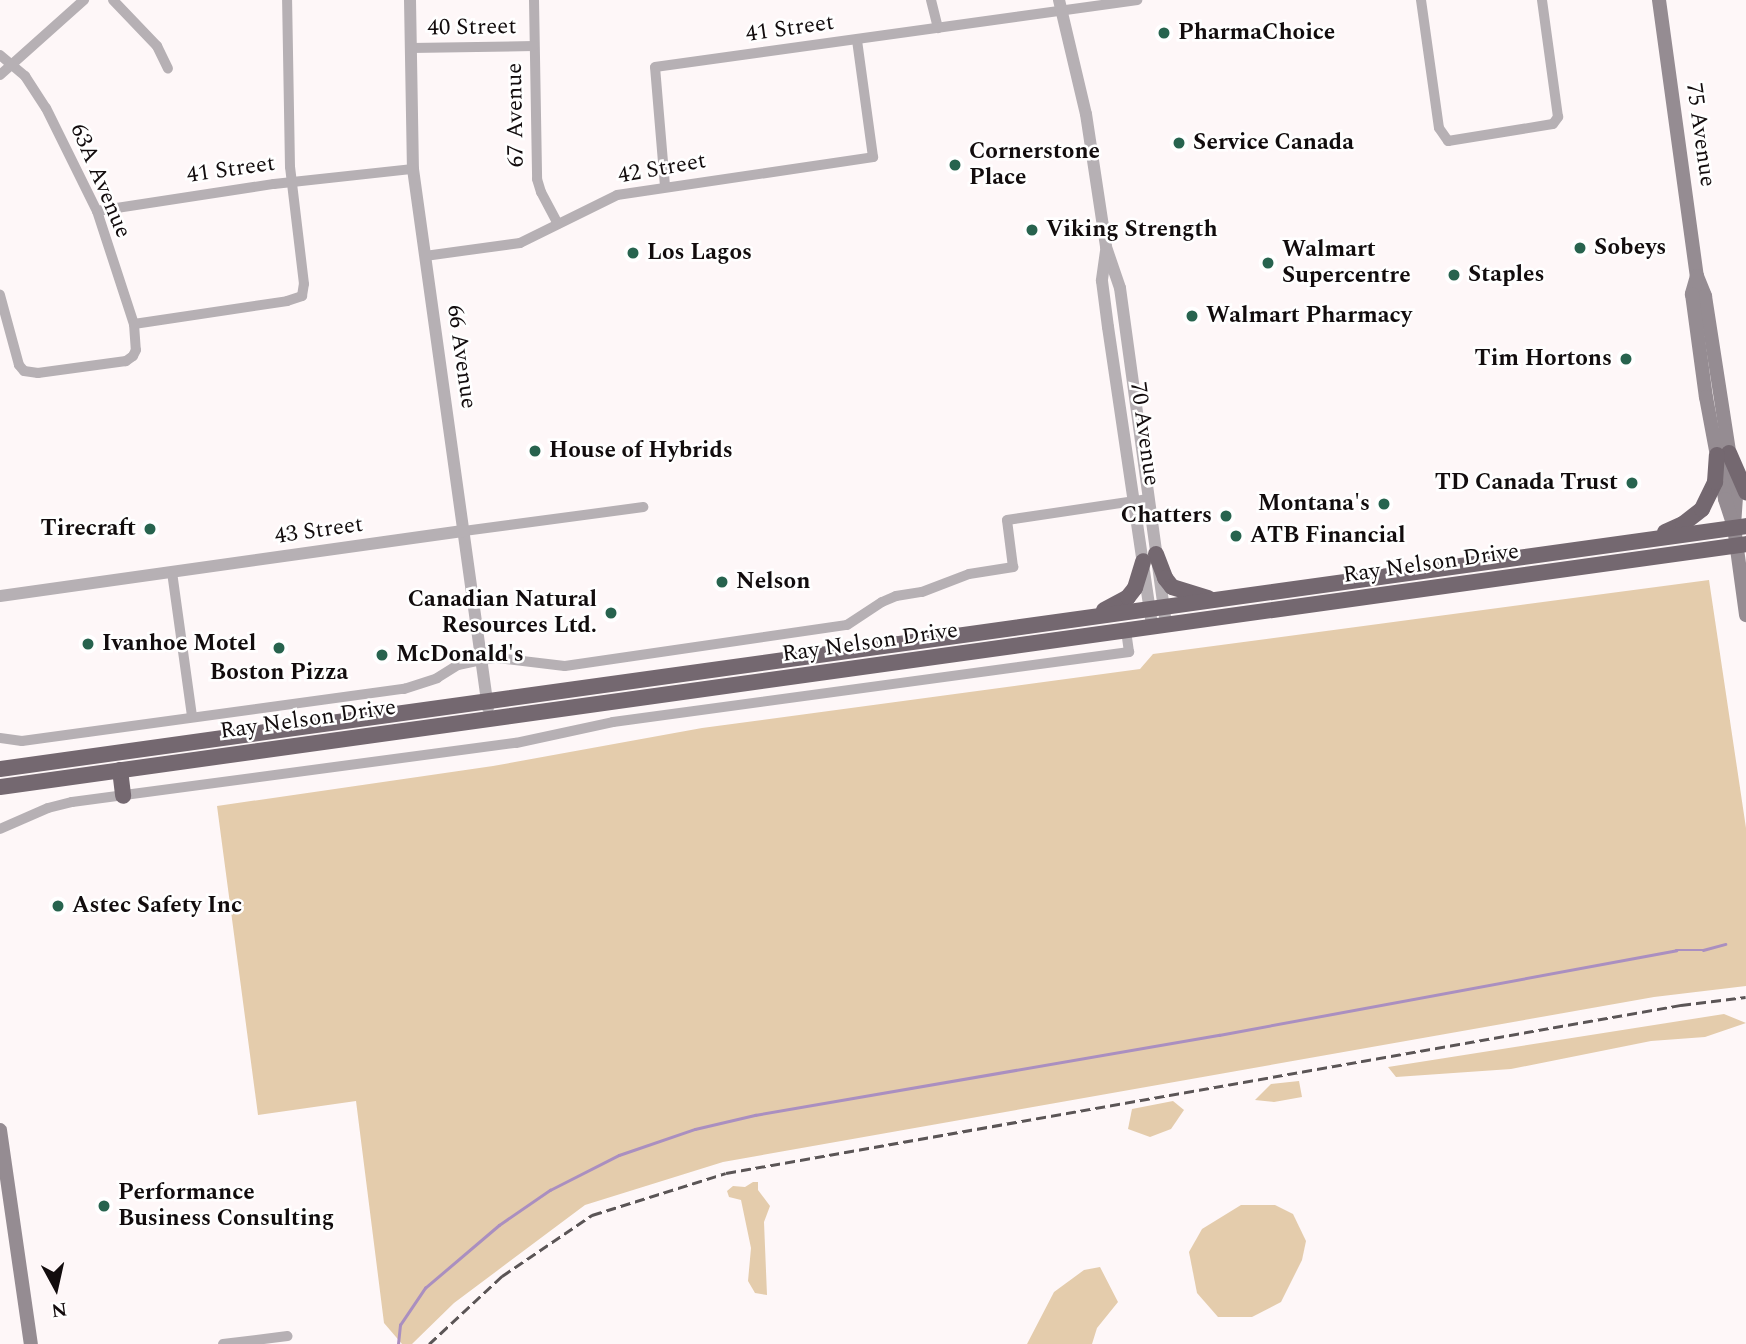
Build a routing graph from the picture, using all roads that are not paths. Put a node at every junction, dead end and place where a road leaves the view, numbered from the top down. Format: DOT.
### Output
graph roads {
  1 [pos="84,0"];
  2 [pos="113,0"];
  3 [pos="287,0"];
  4 [pos="410,0"];
  5 [pos="534,0"];
  6 [pos="931,0"];
  7 [pos="1137,0"];
  8 [pos="1421,0"];
  9 [pos="1542,0"];
  10 [pos="1658,0"];
  11 [pos="1060,5"];
  12 [pos="938,28"];
  13 [pos="857,40"];
  14 [pos="534,46"];
  15 [pos="411,48"];
  16 [pos="0,55"];
  17 [pos="12,65"];
  18 [pos="168,69"];
  19 [pos="0,75"];
  20 [pos="413,169"];
  21 [pos="291,181"];
  22 [pos="665,186"];
  23 [pos="97,211"];
  24 [pos="558,224"];
  25 [pos="1106,247"];
  26 [pos="425,256"];
  27 [pos="0,295"];
  28 [pos="134,324"];
  29 [pos="1723,454"];
  30 [pos="1746,492"];
  31 [pos="1148,499"];
  32 [pos="1133,502"];
  33 [pos="643,507"];
  34 [pos="1740,526"];
  35 [pos="464,531"];
  36 [pos="1650,539"];
  37 [pos="1741,544"];
  38 [pos="1150,558"];
  39 [pos="172,572"];
  40 [pos="0,596"];
  41 [pos="1218,600"];
  42 [pos="1746,615"];
  43 [pos="1158,617"];
  44 [pos="1081,619"];
  45 [pos="1126,630"];
  46 [pos="482,660"];
  47 [pos="488,711"];
  48 [pos="192,717"];
  49 [pos="0,738"];
  50 [pos="0,769"];
  51 [pos="120,770"];
  52 [pos="0,787"];
  53 [pos="123,796"];
  54 [pos="0,829"];
  55 [pos="0,1130"];
  56 [pos="5,1200"];
  57 [pos="288,1336"];
  58 [pos="31,1344"];
  59 [pos="223,1344"];
  1 -- 17 [label="street"];
  2 -- 18 [label="street"];
  3 -- 21 [label="street"];
  4 -- 15 [label="street, 66 Avenue"];
  5 -- 14 [label="street, 67 Avenue"];
  6 -- 12 [label="street"];
  7 -- 11 [label="street, 41 Street"];
  8 -- 9 [label="street"];
  10 -- 29 [label="main road, 75 Avenue"];
  11 -- 12 [label="street, 41 Street"];
  11 -- 25 [label="street, 70 Avenue"];
  12 -- 13 [label="street, 41 Street"];
  13 -- 22 [label="street, 41 Street"];
  13 -- 22 [label="street, 42 Street"];
  14 -- 15 [label="street, 40 Street"];
  14 -- 24 [label="street, 67 Avenue"];
  15 -- 20 [label="street, 66 Avenue"];
  16 -- 17 [label="street, 63A Avenue"];
  17 -- 19 [label="street"];
  17 -- 23 [label="street, 63A Avenue"];
  20 -- 21 [label="street, 41 Street"];
  20 -- 26 [label="street, 66 Avenue"];
  21 -- 23 [label="street, 41 Street"];
  21 -- 28 [label="street"];
  22 -- 24 [label="street, 42 Street"];
  23 -- 28 [label="street, 63A Avenue"];
  24 -- 26 [label="street, 42 Street"];
  25 -- 31 [label="street, 70 Avenue"];
  25 -- 32 [label="street, 70 Avenue"];
  26 -- 35 [label="street, 66 Avenue"];
  27 -- 28 [label="street"];
  29 -- 30 [label="highway"];
  29 -- 34 [label="main road, 75 Avenue"];
  29 -- 36 [label="highway"];
  31 -- 32 [label="street"];
  31 -- 38 [label="street, 70 Avenue"];
  32 -- 38 [label="street, 70 Avenue"];
  32 -- 46 [label="street"];
  33 -- 35 [label="street, 43 Street"];
  34 -- 36 [label="highway, Ray Nelson Drive"];
  34 -- 37 [label="main road, 75 Avenue"];
  35 -- 39 [label="street, 43 Street"];
  35 -- 46 [label="street, 66 Avenue"];
  36 -- 41 [label="highway, Ray Nelson Drive"];
  37 -- 42 [label="main road, 75 Avenue"];
  37 -- 43 [label="highway, Ray Nelson Drive"];
  38 -- 41 [label="highway"];
  38 -- 43 [label="street, 70 Avenue"];
  38 -- 44 [label="highway"];
  39 -- 40 [label="street, 43 Street"];
  39 -- 48 [label="street"];
  41 -- 43 [label="highway, Ray Nelson Drive"];
  43 -- 44 [label="highway, Ray Nelson Drive"];
  43 -- 45 [label="highway, Ray Nelson Drive"];
  44 -- 47 [label="highway, Ray Nelson Drive"];
  45 -- 47 [label="highway, Ray Nelson Drive"];
  45 -- 53 [label="street"];
  46 -- 47 [label="street, 66 Avenue"];
  46 -- 48 [label="street"];
  47 -- 50 [label="highway, Ray Nelson Drive"];
  47 -- 51 [label="highway, Ray Nelson Drive"];
  48 -- 49 [label="street"];
  51 -- 52 [label="highway, Ray Nelson Drive"];
  51 -- 53 [label="highway"];
  53 -- 54 [label="street"];
  55 -- 56 [label="main road"];
  56 -- 58 [label="main road"];
  57 -- 59 [label="street"];
}
